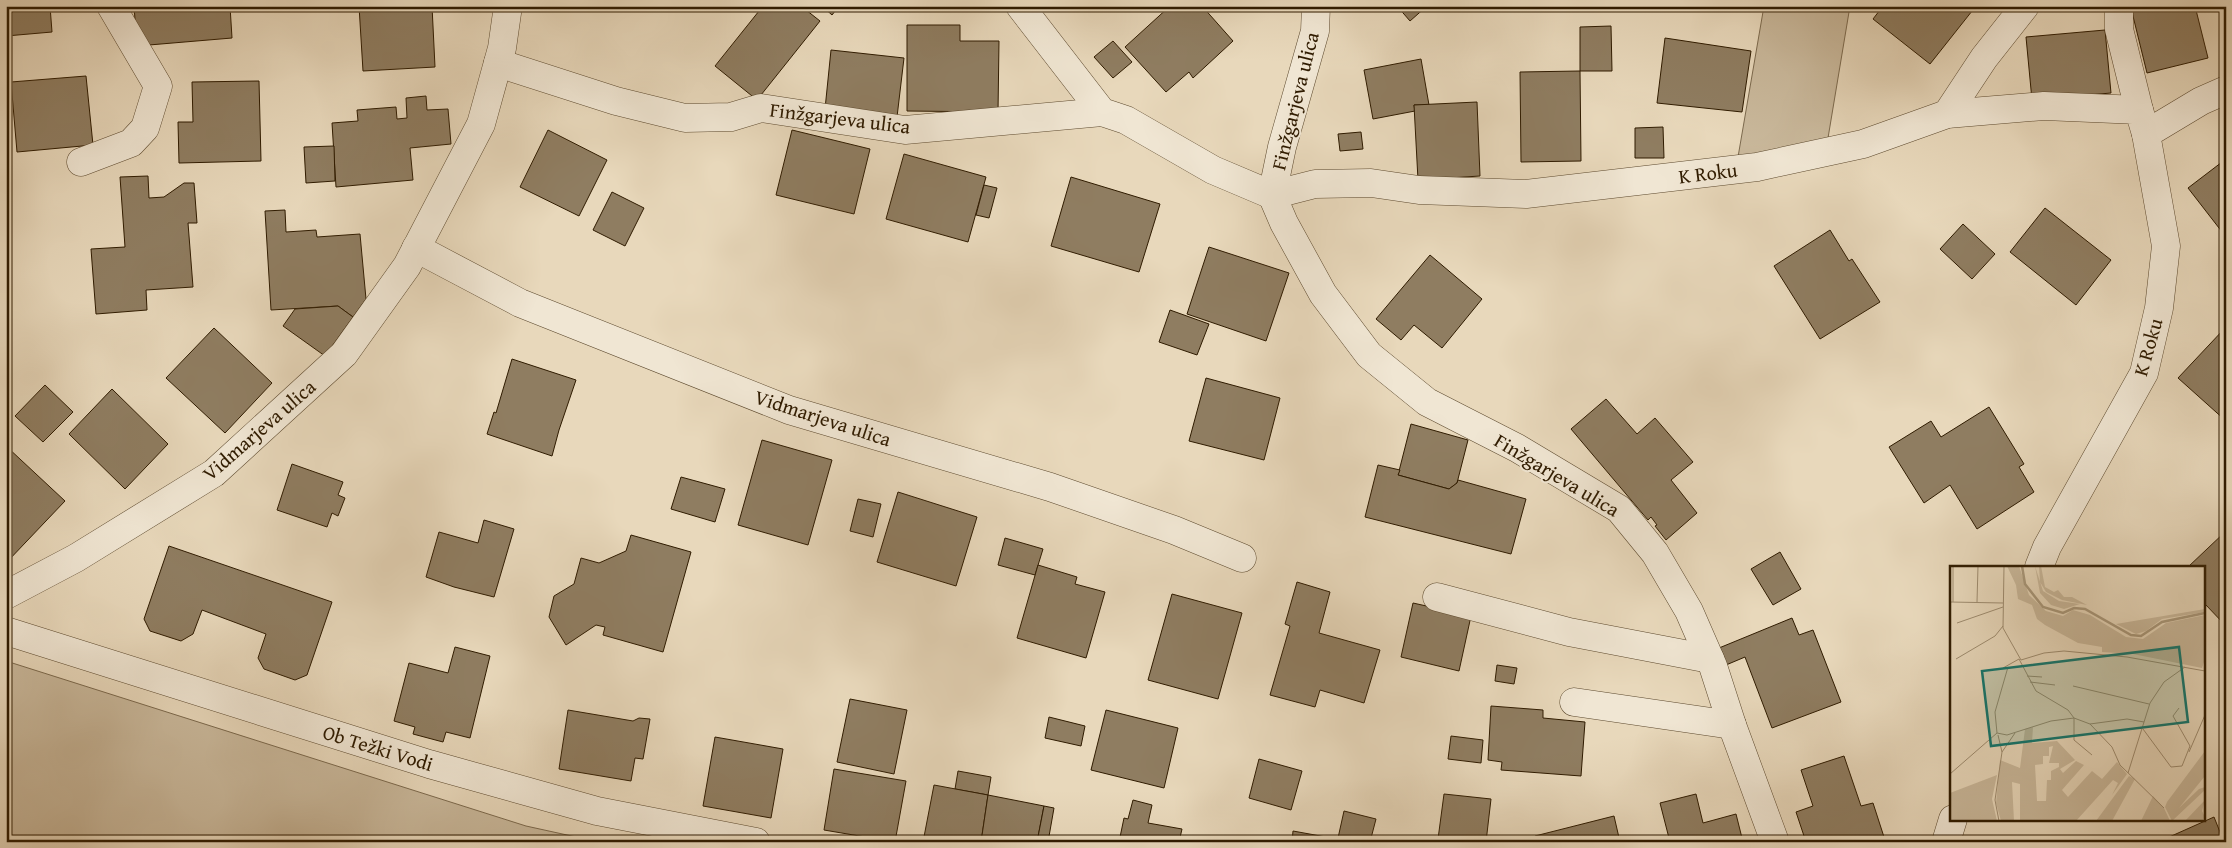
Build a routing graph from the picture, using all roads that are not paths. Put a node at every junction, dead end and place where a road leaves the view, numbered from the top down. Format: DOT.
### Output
graph roads {
  1 [pos="111,6"];
  2 [pos="508,6"];
  3 [pos="1020,6"];
  4 [pos="1316,6"];
  5 [pos="2026,6"];
  6 [pos="2119,6"];
  7 [pos="498,63"];
  8 [pos="2226,90"];
  9 [pos="1102,112"];
  10 [pos="1947,114"];
  11 [pos="2142,122"];
  12 [pos="81,162"];
  13 [pos="1272,195"];
  14 [pos="416,248"];
  15 [pos="1242,558"];
  16 [pos="2039,566"];
  17 [pos="6,595"];
  18 [pos="1437,597"];
  19 [pos="6,631"];
  20 [pos="1710,660"];
  21 [pos="1574,702"];
  22 [pos="1732,725"];
  23 [pos="1953,820"];
  24 [pos="756,842"];
  25 [pos="1775,842"];
  26 [pos="1946,842"];
  1 -- 12 [label="street"];
  2 -- 7 [label="street, Vidmarjeva ulica"];
  3 -- 9 [label="street"];
  4 -- 13 [label="street, Finžgarjeva ulica"];
  5 -- 10 [label="street"];
  6 -- 11 [label="street, K Roku"];
  7 -- 9 [label="street, Finžgarjeva ulica"];
  7 -- 14 [label="street, Vidmarjeva ulica"];
  8 -- 11 [label="street"];
  9 -- 13 [label="street, Finžgarjeva ulica"];
  10 -- 11 [label="street, K Roku"];
  10 -- 13 [label="street, K Roku"];
  11 -- 16 [label="street, K Roku"];
  13 -- 20 [label="street, Finžgarjeva ulica"];
  14 -- 15 [label="street, Vidmarjeva ulica"];
  14 -- 17 [label="street, Vidmarjeva ulica"];
  18 -- 20 [label="street"];
  19 -- 24 [label="street, Ob Težki Vodi"];
  20 -- 22 [label="street, Finžgarjeva ulica"];
  21 -- 22 [label="street"];
  22 -- 25 [label="street, Finžgarjeva ulica"];
  23 -- 26 [label="street"];
}
